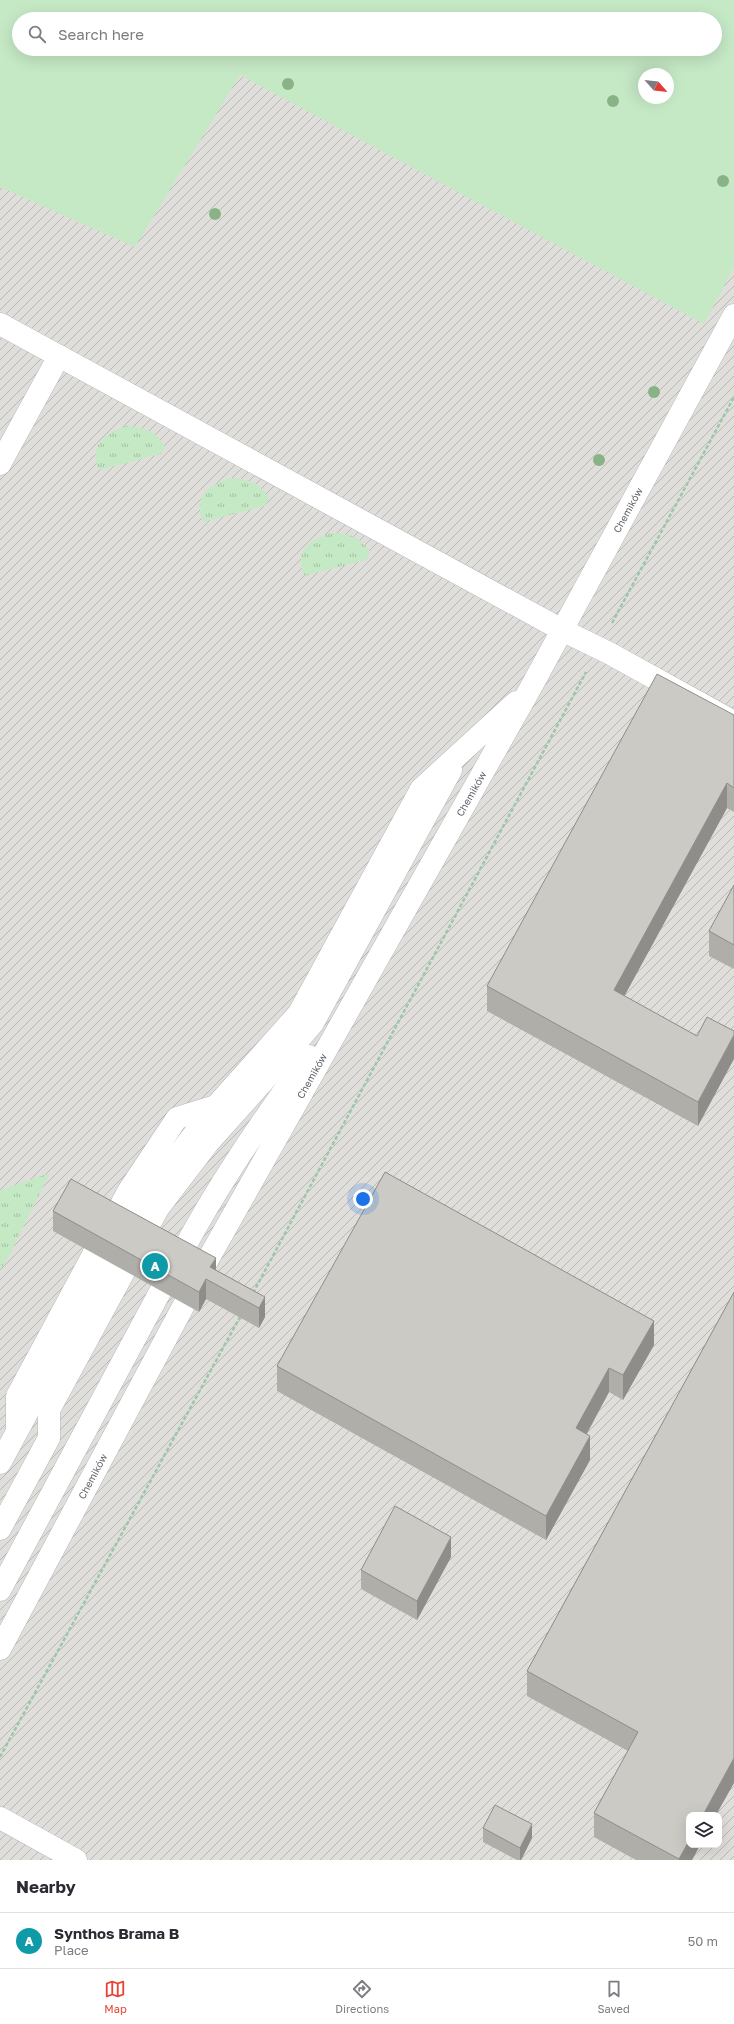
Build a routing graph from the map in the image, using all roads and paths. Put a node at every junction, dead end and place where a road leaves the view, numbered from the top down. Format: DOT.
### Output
graph roads {
  1 [pos="734,314"];
  2 [pos="0,324"];
  3 [pos="59,356"];
  4 [pos="734,396"];
  5 [pos="0,464"];
  6 [pos="562,630"];
  7 [pos="599,648"];
  8 [pos="530,689"];
  9 [pos="734,722"];
  10 [pos="460,753"];
  11 [pos="469,796"];
  12 [pos="178,1258"];
  13 [pos="202,1270"];
  14 [pos="161,1290"];
  15 [pos="249,1300"];
  16 [pos="184,1303"];
  17 [pos="242,1314"];
  18 [pos="0,1463"];
  19 [pos="0,1529"];
  20 [pos="0,1590"];
  21 [pos="0,1649"];
  22 [pos="0,1757"];
  23 [pos="0,1818"];
  24 [pos="76,1860"];
  1 -- 6 [label="lane, Chemików"];
  2 -- 3 [label="lane"];
  3 -- 5 [label="lane"];
  3 -- 6 [label="lane"];
  4 -- 7 [label="path"];
  6 -- 7 [label="lane"];
  6 -- 8 [label="lane, Chemików"];
  7 -- 9 [label="lane"];
  7 -- 15 [label="path"];
  8 -- 10 [label="lane"];
  8 -- 11 [label="lane, Chemików"];
  10 -- 10 [label="lane"];
  11 -- 12 [label="lane"];
  11 -- 13 [label="lane, Chemików"];
  14 -- 20 [label="lane"];
  16 -- 21 [label="lane, Chemików"];
  17 -- 22 [label="path"];
  18 -- 19 [label="lane"];
  23 -- 24 [label="lane"];
}
